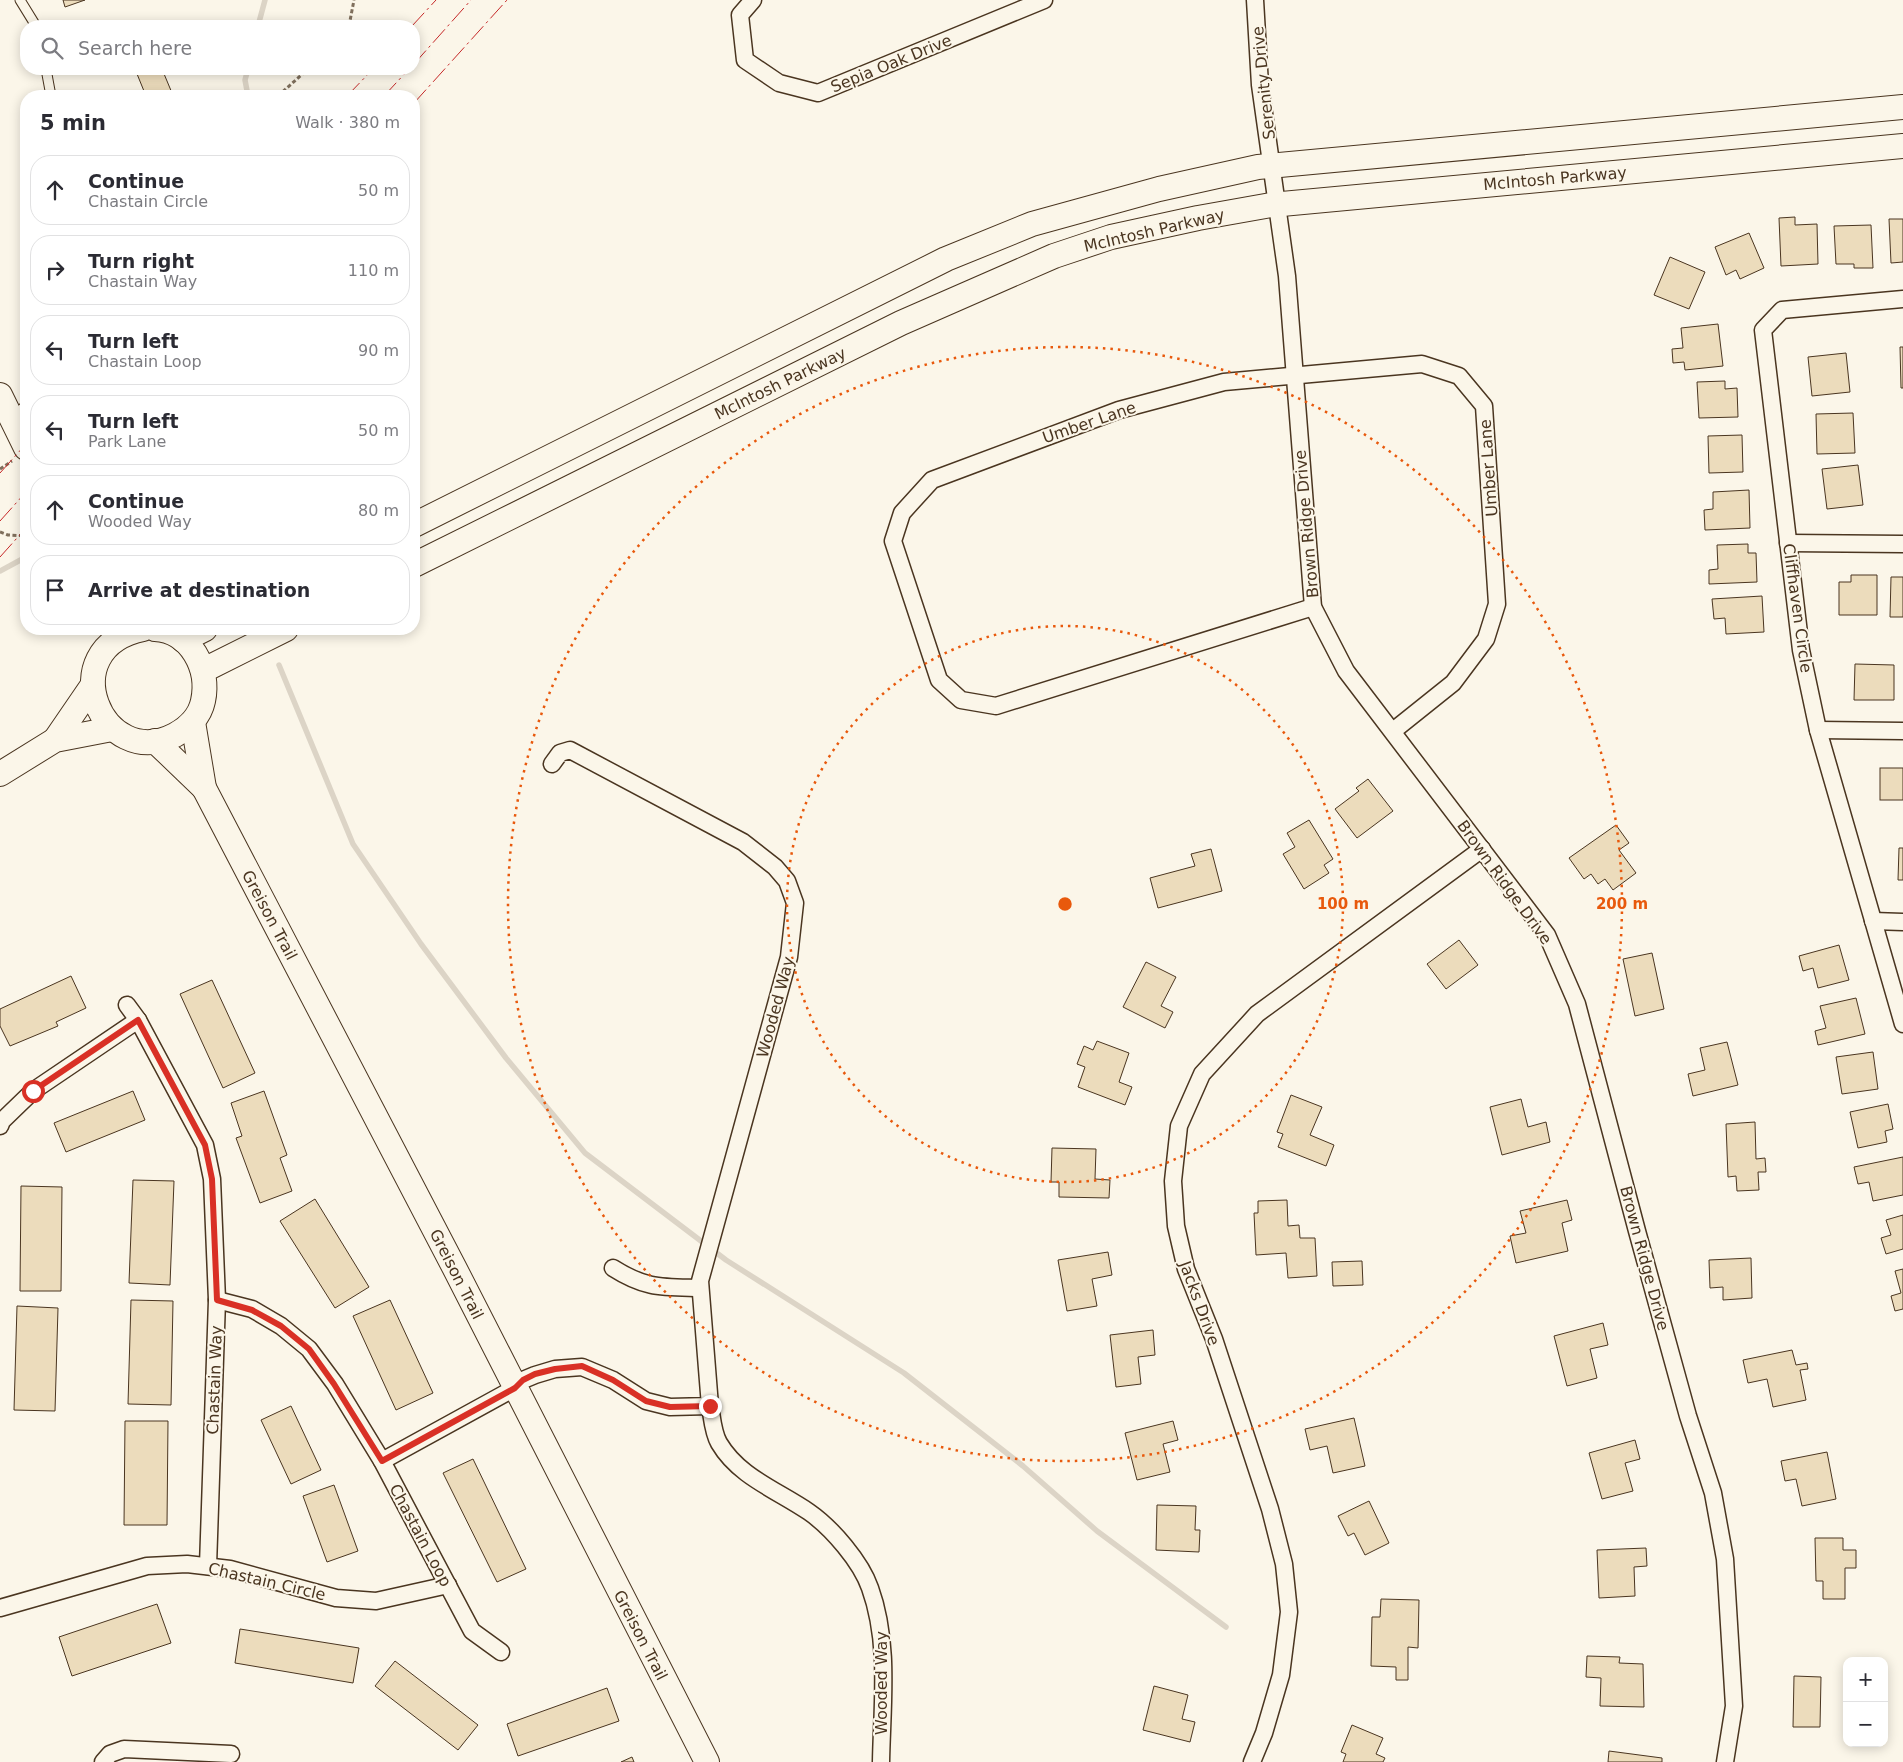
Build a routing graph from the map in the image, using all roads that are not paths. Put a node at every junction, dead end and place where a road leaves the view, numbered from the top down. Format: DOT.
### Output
graph roads {
  1 [pos="20,0"];
  2 [pos="753,0"];
  3 [pos="1044,0"];
  4 [pos="1255,0"];
  5 [pos="32,20"];
  6 [pos="47,75"];
  7 [pos="50,90"];
  8 [pos="1903,107"];
  9 [pos="1903,146"];
  10 [pos="1271,165"];
  11 [pos="1277,204"];
  12 [pos="1903,299"];
  13 [pos="1293,374"];
  14 [pos="0,395"];
  15 [pos="19,412"];
  16 [pos="420,521"];
  17 [pos="1788,543"];
  18 [pos="1903,544"];
  19 [pos="420,562"];
  20 [pos="1312,607"];
  21 [pos="126,635"];
  22 [pos="174,635"];
  23 [pos="193,635"];
  24 [pos="274,635"];
  25 [pos="105,638"];
  26 [pos="183,640"];
  27 [pos="204,670"];
  28 [pos="92,686"];
  29 [pos="193,722"];
  30 [pos="112,729"];
  31 [pos="1818,730"];
  32 [pos="1393,731"];
  33 [pos="1903,731"];
  34 [pos="55,740"];
  35 [pos="155,741"];
  36 [pos="552,764"];
  37 [pos="0,774"];
  38 [pos="204,788"];
  39 [pos="1482,849"];
  40 [pos="1873,922"];
  41 [pos="1903,922"];
  42 [pos="127,1005"];
  43 [pos="138,1020"];
  44 [pos="1903,1024"];
  45 [pos="0,1126"];
  46 [pos="613,1268"];
  47 [pos="700,1288"];
  48 [pos="217,1300"];
  49 [pos="515,1388"];
  50 [pos="710,1406"];
  51 [pos="382,1461"];
  52 [pos="208,1566"];
  53 [pos="448,1585"];
  54 [pos="0,1608"];
  55 [pos="501,1652"];
  56 [pos="231,1754"];
  57 [pos="103,1762"];
  58 [pos="707,1762"];
  59 [pos="881,1762"];
  60 [pos="1252,1762"];
  61 [pos="1725,1762"];
  1 -- 5 [label="lane"];
  2 -- 3 [label="street, Sepia Oak Drive"];
  4 -- 10 [label="street, Serenity Drive"];
  6 -- 7 [label="lane"];
  8 -- 10 [label="street"];
  9 -- 11 [label="street, McIntosh Parkway"];
  10 -- 11 [label="street, Serenity Drive"];
  10 -- 16 [label="street"];
  11 -- 13 [label="street, Brown Ridge Drive"];
  11 -- 19 [label="street, McIntosh Parkway"];
  12 -- 17 [label="street, Cliffhaven Circle"];
  13 -- 20 [label="street, Brown Ridge Drive"];
  13 -- 20 [label="street, Umber Lane"];
  13 -- 32 [label="street, Umber Lane"];
  14 -- 15 [label="street"];
  17 -- 18 [label="street"];
  17 -- 31 [label="street, Cliffhaven Circle"];
  20 -- 32 [label="street, Brown Ridge Drive"];
  21 -- 25 [label="street"];
  22 -- 26 [label="street"];
  23 -- 26 [label="street"];
  24 -- 27 [label="street"];
  25 -- 28 [label="street"];
  26 -- 27 [label="street"];
  27 -- 29 [label="street"];
  28 -- 30 [label="street"];
  28 -- 34 [label="street"];
  29 -- 35 [label="street"];
  29 -- 38 [label="street, Greison Trail"];
  30 -- 34 [label="street"];
  30 -- 35 [label="street"];
  31 -- 33 [label="street"];
  31 -- 40 [label="street, Cliffhaven Circle"];
  32 -- 39 [label="street, Brown Ridge Drive"];
  34 -- 37 [label="street"];
  35 -- 38 [label="street, Greison Trail"];
  36 -- 47 [label="street, Wooded Way"];
  38 -- 49 [label="street, Greison Trail"];
  39 -- 60 [label="street, Jacks Drive"];
  39 -- 61 [label="street, Brown Ridge Drive"];
  40 -- 41 [label="street"];
  40 -- 44 [label="street, Cliffhaven Circle"];
  42 -- 43 [label="street, Chastain Way"];
  43 -- 45 [label="street"];
  43 -- 48 [label="street, Chastain Way"];
  46 -- 47 [label="street"];
  47 -- 50 [label="street, Wooded Way"];
  48 -- 51 [label="street, Chastain Loop"];
  48 -- 52 [label="street, Chastain Way"];
  49 -- 50 [label="street"];
  49 -- 51 [label="street"];
  49 -- 58 [label="street, Greison Trail"];
  50 -- 59 [label="street, Wooded Way"];
  51 -- 53 [label="street, Chastain Loop"];
  52 -- 53 [label="street, Chastain Circle"];
  52 -- 54 [label="street, Chastain Circle"];
  53 -- 55 [label="street, Chastain Loop"];
  56 -- 57 [label="street"];
}
